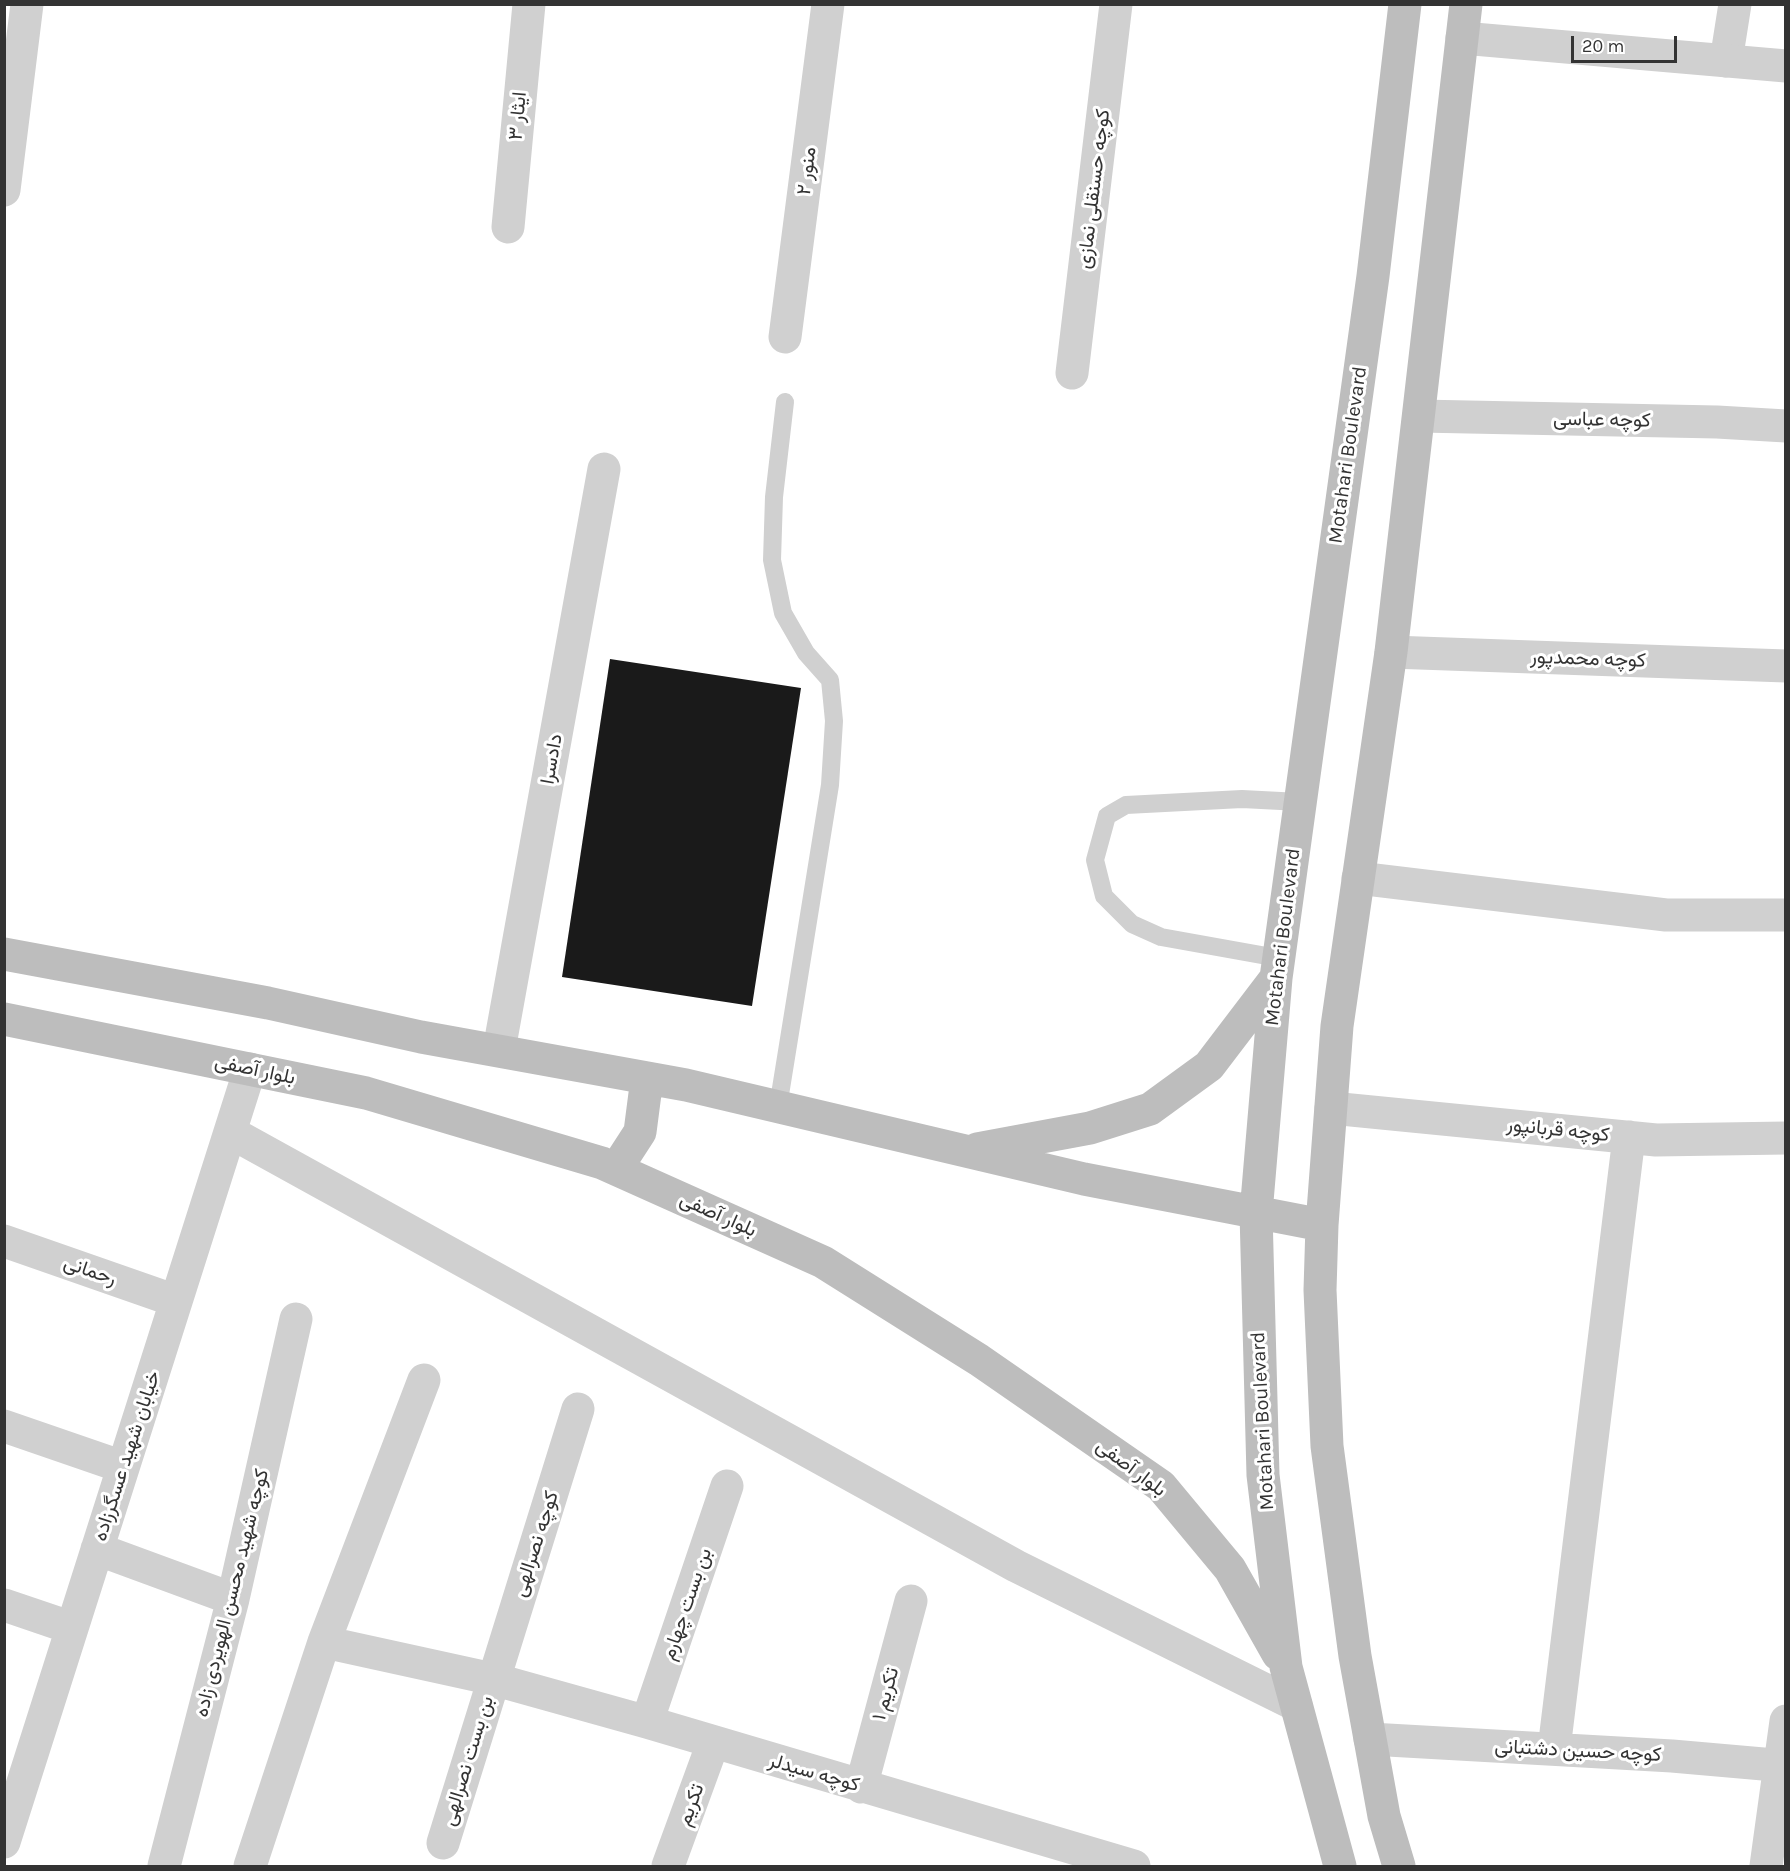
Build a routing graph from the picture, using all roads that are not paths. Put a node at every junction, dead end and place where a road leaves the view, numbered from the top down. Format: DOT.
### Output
graph roads {
  1 [pos="27,4"];
  2 [pos="529,4"];
  3 [pos="828,4"];
  4 [pos="1116,4"];
  5 [pos="1405,4"];
  6 [pos="1466,4"];
  7 [pos="1736,4"];
  8 [pos="1462,38"];
  9 [pos="1726,61"];
  10 [pos="1785,66"];
  11 [pos="4,190"];
  12 [pos="508,227"];
  13 [pos="785,337"];
  14 [pos="1072,373"];
  15 [pos="786,402"];
  16 [pos="1419,416"];
  17 [pos="1785,426"];
  18 [pos="604,469"];
  19 [pos="1391,652"];
  20 [pos="1785,666"];
  21 [pos="1300,802"];
  22 [pos="1358,878"];
  23 [pos="1785,915"];
  24 [pos="4,954"];
  25 [pos="1277,968"];
  26 [pos="4,1019"];
  27 [pos="499,1050"];
  28 [pos="250,1069"];
  29 [pos="648,1078"];
  30 [pos="778,1107"];
  31 [pos="1331,1108"];
  32 [pos="230,1132"];
  33 [pos="1629,1137"];
  34 [pos="1785,1138"];
  35 [pos="966,1151"];
  36 [pos="616,1169"];
  37 [pos="1256,1213"];
  38 [pos="1322,1225"];
  39 [pos="4,1241"];
  40 [pos="176,1301"];
  41 [pos="297,1319"];
  42 [pos="424,1380"];
  43 [pos="578,1409"];
  44 [pos="4,1426"];
  45 [pos="123,1467"];
  46 [pos="728,1486"];
  47 [pos="97,1549"];
  48 [pos="232,1599"];
  49 [pos="911,1601"];
  50 [pos="4,1605"];
  51 [pos="72,1628"];
  52 [pos="324,1642"];
  53 [pos="1286,1667"];
  54 [pos="493,1679"];
  55 [pos="1296,1705"];
  56 [pos="1785,1721"];
  57 [pos="647,1722"];
  58 [pos="1370,1739"];
  59 [pos="713,1743"];
  60 [pos="1554,1749"];
  61 [pos="1782,1765"];
  62 [pos="13,1784"];
  63 [pos="861,1787"];
  64 [pos="4,1842"];
  65 [pos="443,1844"];
  66 [pos="1090,1860"];
  67 [pos="164,1866"];
  68 [pos="250,1866"];
  69 [pos="668,1866"];
  70 [pos="1134,1866"];
  71 [pos="1340,1866"];
  72 [pos="1399,1866"];
  73 [pos="1766,1866"];
  1 -- 11 [label="street"];
  2 -- 12 [label="street, ایثار ۳"];
  3 -- 13 [label="street, منور ۲"];
  4 -- 14 [label="street, کوچه حسنقلی نمازی"];
  5 -- 21 [label="main road, Motahari Boulevard"];
  6 -- 8 [label="main road"];
  7 -- 9 [label="street"];
  8 -- 9 [label="street"];
  8 -- 16 [label="main road"];
  9 -- 10 [label="street"];
  15 -- 30 [label="lane"];
  16 -- 17 [label="street, کوچه عباسی"];
  16 -- 19 [label="main road"];
  18 -- 27 [label="street, دادسرا"];
  19 -- 20 [label="street, کوچه محمدپور"];
  19 -- 22 [label="main road"];
  21 -- 25 [label="main road, Motahari Boulevard"];
  21 -- 25 [label="lane"];
  22 -- 23 [label="street"];
  22 -- 31 [label="main road"];
  24 -- 27 [label="main road"];
  25 -- 35 [label="main road"];
  25 -- 37 [label="main road, Motahari Boulevard"];
  26 -- 28 [label="main road, بلوار آصفی"];
  27 -- 29 [label="main road"];
  28 -- 32 [label="street, خیابان شهید عسگرزاده"];
  28 -- 36 [label="main road, بلوار آصفی"];
  29 -- 30 [label="main road"];
  29 -- 36 [label="main road"];
  30 -- 35 [label="main road"];
  31 -- 33 [label="street, کوچه قربانپور"];
  31 -- 38 [label="main road"];
  32 -- 40 [label="street, خیابان شهید عسگرزاده"];
  32 -- 55 [label="street"];
  33 -- 34 [label="street, کوچه قربانپور"];
  33 -- 60 [label="street"];
  35 -- 37 [label="main road"];
  36 -- 53 [label="main road, بلوار آصفی"];
  37 -- 38 [label="main road"];
  37 -- 53 [label="main road, Motahari Boulevard"];
  38 -- 58 [label="main road"];
  39 -- 40 [label="street, رحمانی"];
  40 -- 45 [label="street, خیابان شهید عسگرزاده"];
  41 -- 48 [label="street, کوچه شهید محسن الهویردی زاده"];
  42 -- 52 [label="street"];
  43 -- 54 [label="street, کوچه نصرالهی"];
  44 -- 45 [label="street"];
  45 -- 47 [label="street, خیابان شهید عسگرزاده"];
  46 -- 57 [label="street, بن بست چهارم"];
  47 -- 48 [label="street"];
  47 -- 51 [label="street, خیابان شهید عسگرزاده"];
  48 -- 67 [label="street, کوچه شهید محسن الهویردی زاده"];
  49 -- 63 [label="street, تکریم ۱"];
  50 -- 51 [label="street"];
  51 -- 62 [label="street, خیابان شهید عسگرزاده"];
  52 -- 54 [label="street, کوچه سیدلر"];
  52 -- 68 [label="street"];
  53 -- 55 [label="main road, Motahari Boulevard"];
  54 -- 57 [label="street, کوچه سیدلر"];
  54 -- 65 [label="street, بن بست نصرالهی"];
  55 -- 71 [label="main road, Motahari Boulevard"];
  56 -- 61 [label="street"];
  57 -- 59 [label="street, کوچه سیدلر"];
  58 -- 60 [label="street, کوچه حسین دشتبانی"];
  58 -- 72 [label="main road"];
  59 -- 63 [label="street, کوچه سیدلر"];
  59 -- 69 [label="street, تکریم"];
  60 -- 61 [label="street, کوچه حسین دشتبانی"];
  61 -- 73 [label="street"];
  62 -- 64 [label="street, خیابان شهید عسگرزاده"];
  63 -- 66 [label="street, کوچه سیدلر"];
  66 -- 70 [label="street, کوچه سیدلر"];
}
